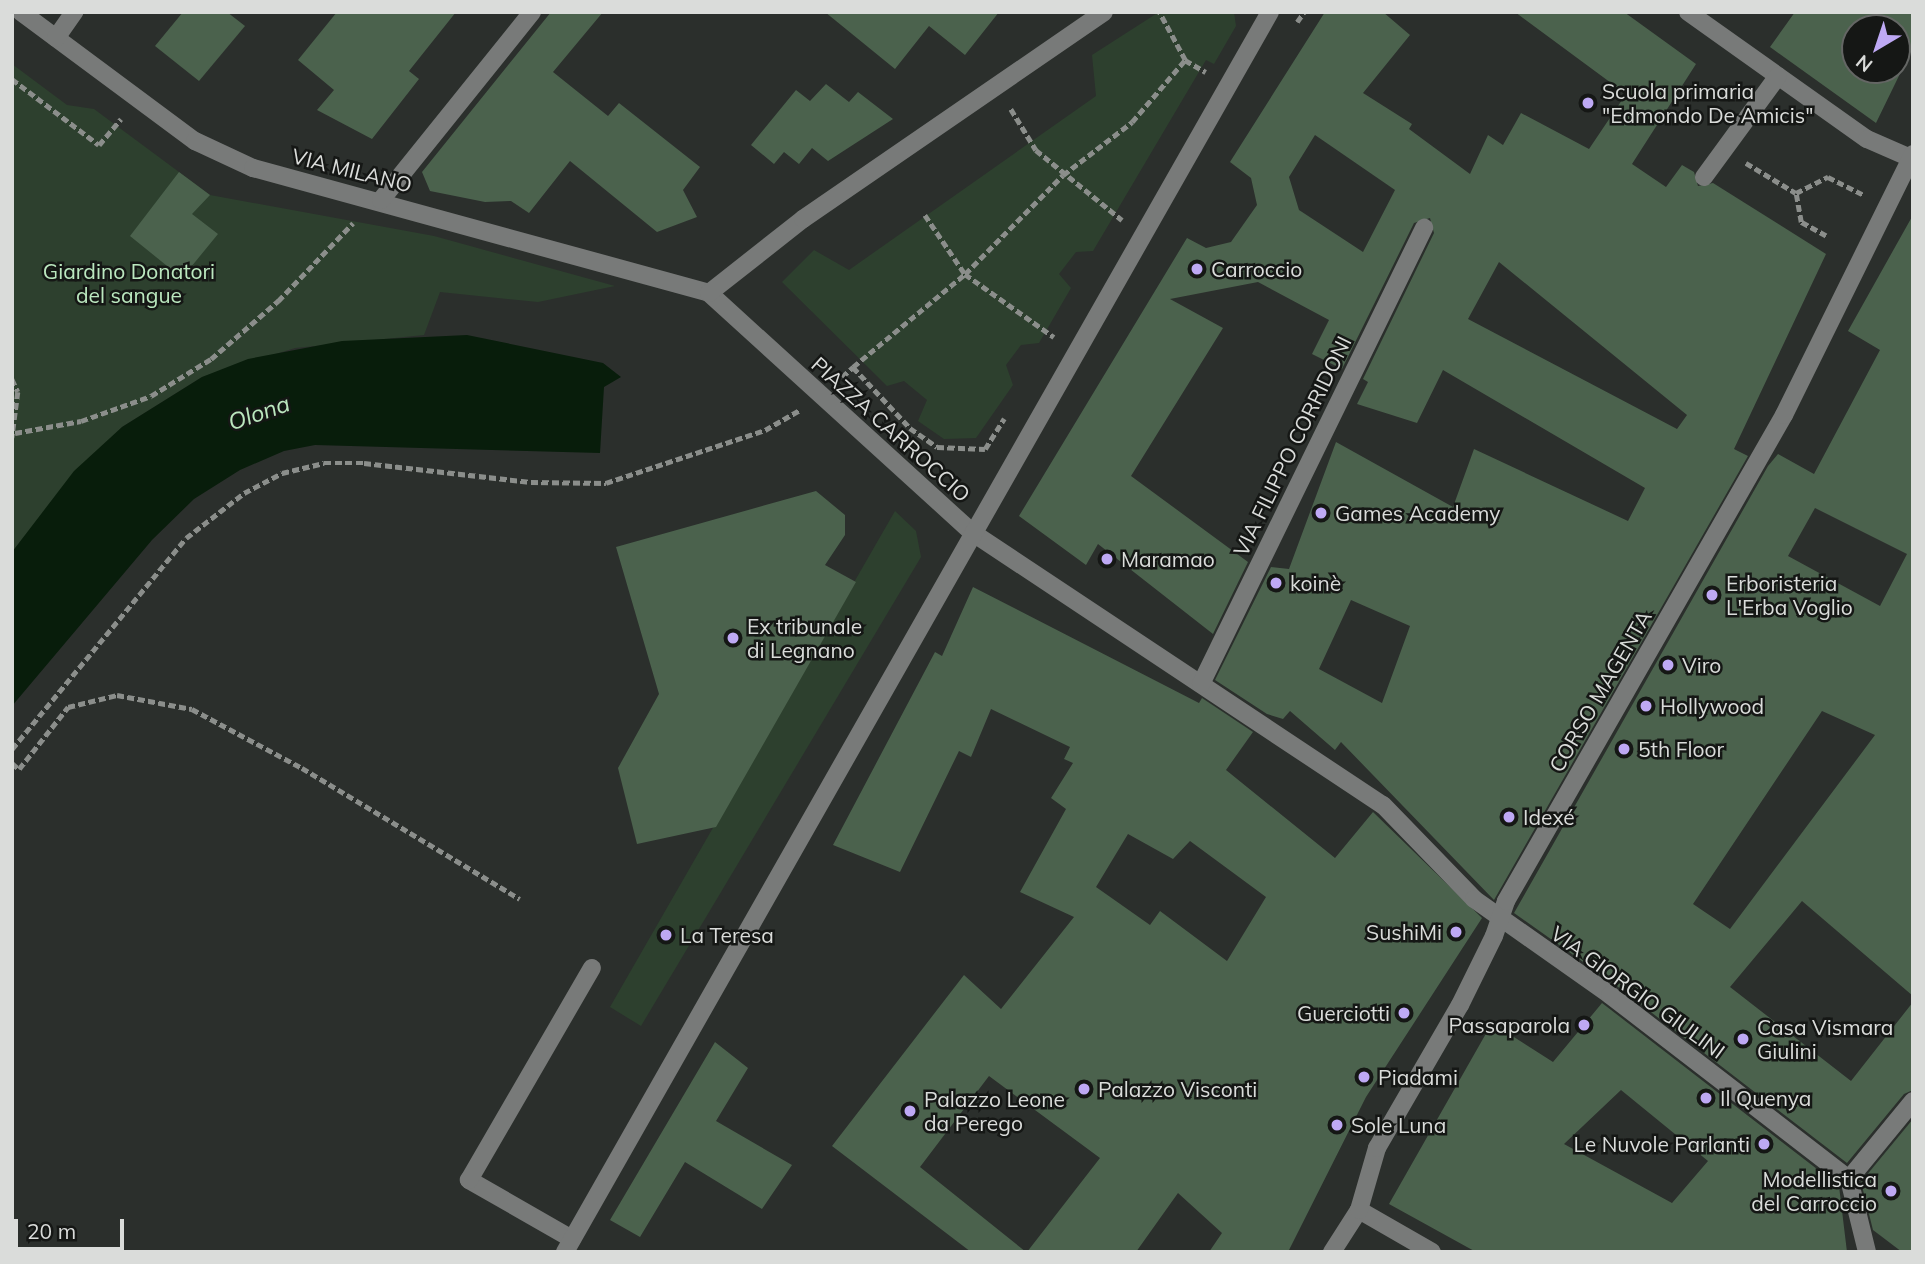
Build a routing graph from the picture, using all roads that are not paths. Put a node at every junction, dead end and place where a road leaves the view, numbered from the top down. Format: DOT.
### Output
graph roads {
  1 [pos="22,12"];
  2 [pos="74,12"];
  3 [pos="532,12"];
  4 [pos="1104,12"];
  5 [pos="1269,12"];
  6 [pos="1688,12"];
  7 [pos="1259,21"];
  8 [pos="56,38"];
  9 [pos="1778,76"];
  10 [pos="1912,157"];
  11 [pos="1704,177"];
  12 [pos="381,200"];
  13 [pos="1424,228"];
  14 [pos="709,293"];
  15 [pos="973,533"];
  16 [pos="1201,684"];
  17 [pos="1500,919"];
  18 [pos="592,968"];
  19 [pos="1913,1101"];
  20 [pos="1849,1179"];
  21 [pos="1359,1210"];
  22 [pos="568,1245"];
  23 [pos="1870,1249"];
  24 [pos="1332,1252"];
  25 [pos="1432,1252"];
  1 -- 8 [label="street, VIA MILANO"];
  2 -- 8 [label="street"];
  3 -- 12 [label="street"];
  4 -- 14 [label="street"];
  5 -- 7 [label="street, PIAZZA CARROCCIO"];
  6 -- 9 [label="street"];
  7 -- 15 [label="street, PIAZZA CARROCCIO"];
  8 -- 12 [label="street, VIA MILANO"];
  9 -- 10 [label="street"];
  9 -- 11 [label="street"];
  10 -- 17 [label="street, CORSO MAGENTA"];
  12 -- 14 [label="street, VIA MILANO"];
  13 -- 16 [label="street, VIA FILIPPO CORRIDONI"];
  14 -- 15 [label="street, PIAZZA CARROCCIO"];
  15 -- 16 [label="street"];
  15 -- 22 [label="street"];
  16 -- 17 [label="street"];
  17 -- 20 [label="street, VIA GIORGIO GIULINI"];
  17 -- 21 [label="street, CORSO MAGENTA"];
  18 -- 22 [label="street"];
  19 -- 20 [label="street"];
  20 -- 23 [label="street"];
  21 -- 24 [label="street, CORSO MAGENTA"];
  21 -- 25 [label="street"];
}
